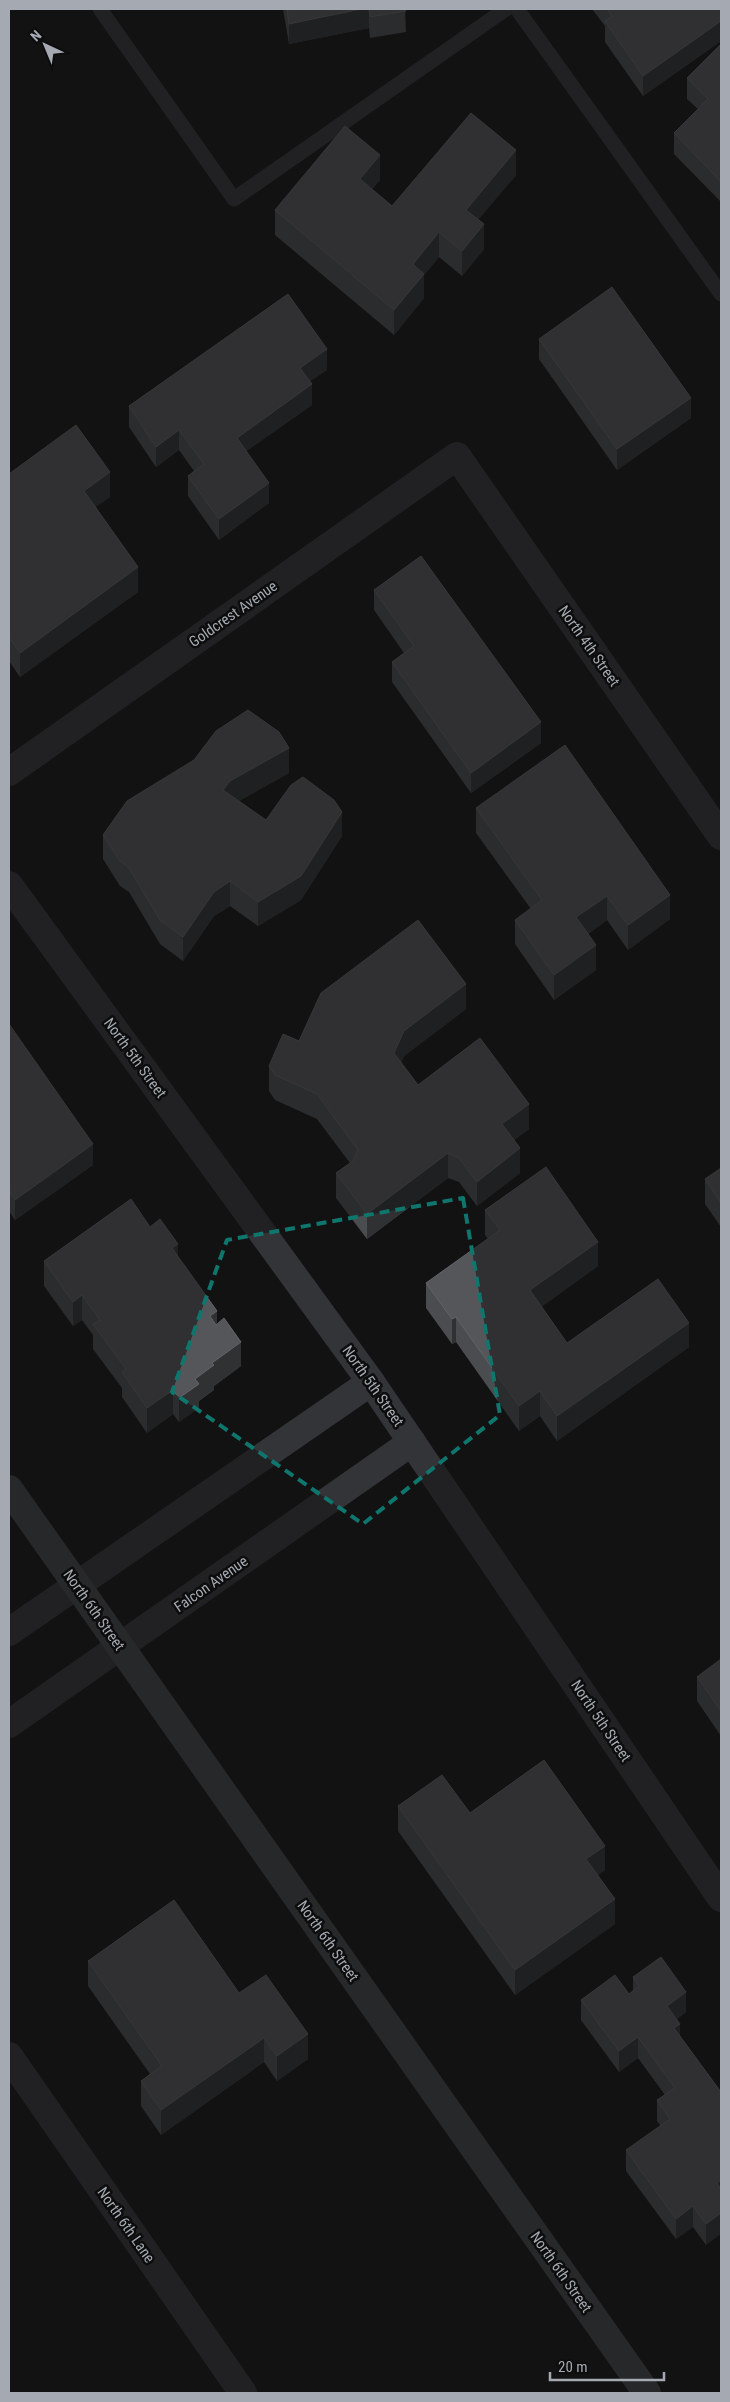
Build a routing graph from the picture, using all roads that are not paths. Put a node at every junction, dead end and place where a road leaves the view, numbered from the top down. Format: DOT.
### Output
graph roads {
  1 [pos="100,9"];
  2 [pos="506,9"];
  3 [pos="517,9"];
  4 [pos="721,294"];
  5 [pos="457,456"];
  6 [pos="9,772"];
  7 [pos="721,836"];
  8 [pos="9,885"];
  9 [pos="371,1382"];
  10 [pos="412,1442"];
  11 [pos="9,1489"];
  12 [pos="77,1586"];
  13 [pos="9,1632"];
  14 [pos="120,1647"];
  15 [pos="9,1724"];
  16 [pos="721,1898"];
  17 [pos="9,2056"];
  18 [pos="243,2393"];
  19 [pos="647,2393"];
  1 -- 2 [label="lane"];
  3 -- 4 [label="lane"];
  5 -- 6 [label="street, Goldcrest Avenue"];
  5 -- 7 [label="street, North 4th Street"];
  8 -- 9 [label="street, North 5th Street"];
  9 -- 10 [label="street, North 5th Street"];
  9 -- 12 [label="street"];
  10 -- 14 [label="street, Falcon Avenue"];
  10 -- 16 [label="street, North 5th Street"];
  11 -- 12 [label="street, North 6th Street"];
  12 -- 13 [label="street"];
  12 -- 14 [label="street, North 6th Street"];
  14 -- 15 [label="street, Falcon Avenue"];
  14 -- 19 [label="street, North 6th Street"];
  17 -- 18 [label="street, North 6th Lane"];
}
